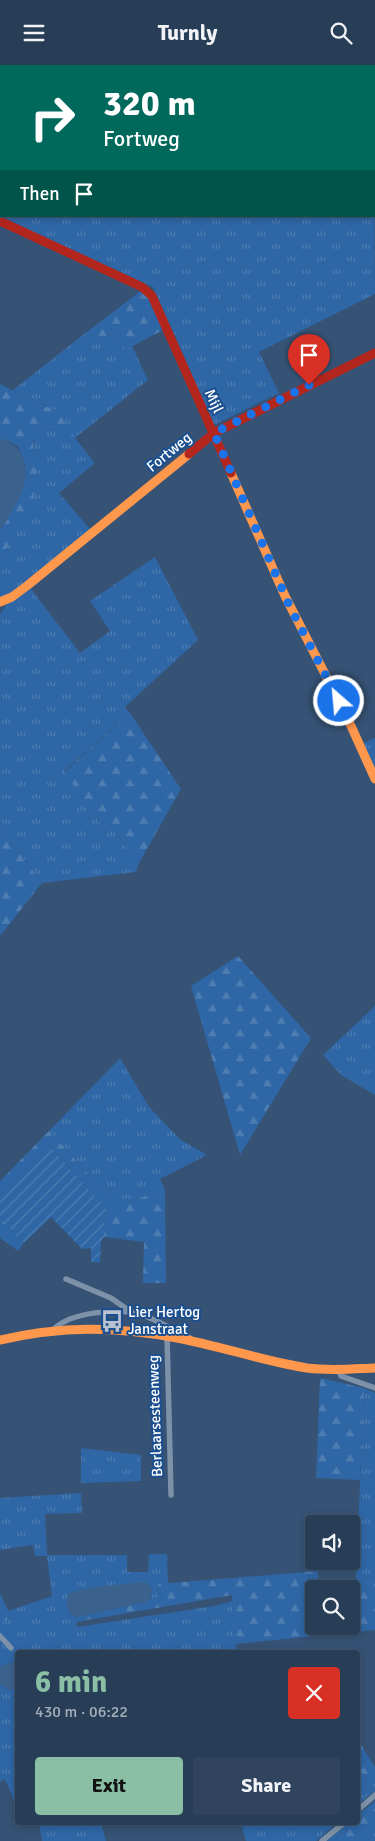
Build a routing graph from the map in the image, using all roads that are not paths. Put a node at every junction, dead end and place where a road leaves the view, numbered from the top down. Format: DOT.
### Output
graph roads {
  1 [pos="0,221"];
  2 [pos="375,353"];
  3 [pos="214,433"];
  4 [pos="0,602"];
  5 [pos="375,779"];
  6 [pos="66,1279"];
  7 [pos="131,1312"];
  8 [pos="54,1329"];
  9 [pos="167,1336"];
  10 [pos="0,1340"];
  11 [pos="202,1343"];
  12 [pos="375,1368"];
  13 [pos="338,1369"];
  14 [pos="375,1388"];
  15 [pos="171,1495"];
  16 [pos="0,1636"];
  17 [pos="11,1648"];
  18 [pos="375,1795"];
  19 [pos="360,1808"];
  20 [pos="342,1825"];
  21 [pos="322,1841"];
  1 -- 3 [label="street, Mijl"];
  2 -- 3 [label="street, Fortweg"];
  3 -- 4 [label="street, Fortweg"];
  3 -- 5 [label="street, Mijl"];
  6 -- 7 [label="street, Berlaarsesteenweg"];
  7 -- 8 [label="street, Berlaarsesteenweg"];
  7 -- 11 [label="street, Berlaarsesteenweg"];
  8 -- 9 [label="street, Berlaarsesteenweg"];
  8 -- 10 [label="street, Berlaarsesteenweg"];
  9 -- 11 [label="street, Berlaarsesteenweg"];
  9 -- 15 [label="street, Berlaarsesteenweg"];
  11 -- 13 [label="street, Berlaarsesteenweg"];
  12 -- 13 [label="street, Berlaarsesteenweg"];
  13 -- 14 [label="street"];
  16 -- 17 [label="street"];
  18 -- 19 [label="street"];
  20 -- 21 [label="street"];
}
